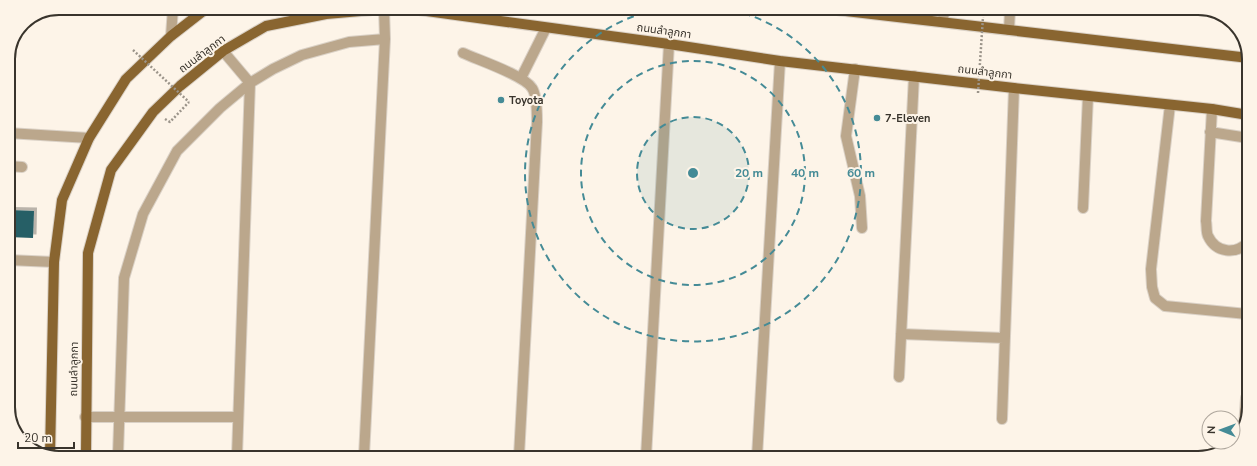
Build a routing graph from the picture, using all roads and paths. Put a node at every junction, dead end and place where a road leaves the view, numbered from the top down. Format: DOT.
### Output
graph roads {
  1 [pos="172,15"];
  2 [pos="198,15"];
  3 [pos="321,15"];
  4 [pos="384,15"];
  5 [pos="454,15"];
  6 [pos="898,15"];
  7 [pos="944,15"];
  8 [pos="1010,15"];
  9 [pos="983,17"];
  10 [pos="943,22"];
  11 [pos="546,28"];
  12 [pos="1009,30"];
  13 [pos="171,36"];
  14 [pos="385,40"];
  15 [pos="669,44"];
  16 [pos="133,50"];
  17 [pos="223,51"];
  18 [pos="463,53"];
  19 [pos="1242,57"];
  20 [pos="780,61"];
  21 [pos="855,69"];
  22 [pos="914,76"];
  23 [pos="521,78"];
  24 [pos="250,83"];
  25 [pos="1014,88"];
  26 [pos="978,93"];
  27 [pos="1088,96"];
  28 [pos="189,102"];
  29 [pos="1170,105"];
  30 [pos="1212,109"];
  31 [pos="1242,114"];
  32 [pos="1210,132"];
  33 [pos="15,133"];
  34 [pos="1242,137"];
  35 [pos="89,138"];
  36 [pos="15,166"];
  37 [pos="22,167"];
  38 [pos="1083,208"];
  39 [pos="862,228"];
  40 [pos="1242,247"];
  41 [pos="15,260"];
  42 [pos="54,262"];
  43 [pos="1242,314"];
  44 [pos="901,334"];
  45 [pos="1004,338"];
  46 [pos="899,377"];
  47 [pos="119,416"];
  48 [pos="86,417"];
  49 [pos="238,417"];
  50 [pos="1002,419"];
  51 [pos="50,450"];
  52 [pos="86,451"];
  53 [pos="118,451"];
  54 [pos="237,451"];
  55 [pos="364,451"];
  56 [pos="519,451"];
  57 [pos="646,451"];
  58 [pos="757,451"];
  1 -- 13 [label="street"];
  2 -- 13 [label="main road, ถนนลำลูกกา"];
  3 -- 17 [label="main road, ถนนลำลูกกา"];
  4 -- 14 [label="street"];
  5 -- 11 [label="main road, ถนนลำลูกกา"];
  6 -- 10 [label="main road"];
  7 -- 10 [label="street"];
  8 -- 12 [label="street"];
  9 -- 26 [label="path, bridge"];
  10 -- 12 [label="main road"];
  11 -- 15 [label="main road, ถนนลำลูกกา"];
  11 -- 23 [label="street"];
  12 -- 19 [label="main road"];
  13 -- 35 [label="main road, ถนนลำลูกกา"];
  14 -- 24 [label="street"];
  14 -- 55 [label="street"];
  15 -- 20 [label="main road, ถนนลำลูกกา"];
  15 -- 57 [label="street"];
  16 -- 28 [label="path, bridge"];
  17 -- 24 [label="street"];
  17 -- 48 [label="main road, ถนนลำลูกกา"];
  18 -- 23 [label="street"];
  20 -- 21 [label="main road, ถนนลำลูกกา"];
  20 -- 58 [label="street"];
  21 -- 22 [label="main road, ถนนลำลูกกา"];
  21 -- 39 [label="street"];
  22 -- 25 [label="main road, ถนนลำลูกกา"];
  22 -- 44 [label="street"];
  23 -- 56 [label="street"];
  24 -- 47 [label="street"];
  24 -- 49 [label="street"];
  25 -- 27 [label="main road, ถนนลำลูกกา"];
  25 -- 45 [label="street"];
  27 -- 29 [label="main road, ถนนลำลูกกา"];
  27 -- 38 [label="street"];
  29 -- 30 [label="main road, ถนนลำลูกกา"];
  29 -- 43 [label="street"];
  30 -- 31 [label="main road, ถนนลำลูกกา"];
  30 -- 32 [label="street"];
  32 -- 34 [label="street"];
  32 -- 40 [label="street"];
  33 -- 35 [label="street"];
  35 -- 42 [label="main road, ถนนลำลูกกา"];
  36 -- 37 [label="street"];
  41 -- 42 [label="street"];
  42 -- 51 [label="main road, ถนนลำลูกกา"];
  44 -- 45 [label="street"];
  44 -- 46 [label="street"];
  45 -- 50 [label="street"];
  47 -- 48 [label="street"];
  47 -- 49 [label="street"];
  47 -- 53 [label="street"];
  48 -- 52 [label="main road, ถนนลำลูกกา"];
  49 -- 54 [label="street"];
}
